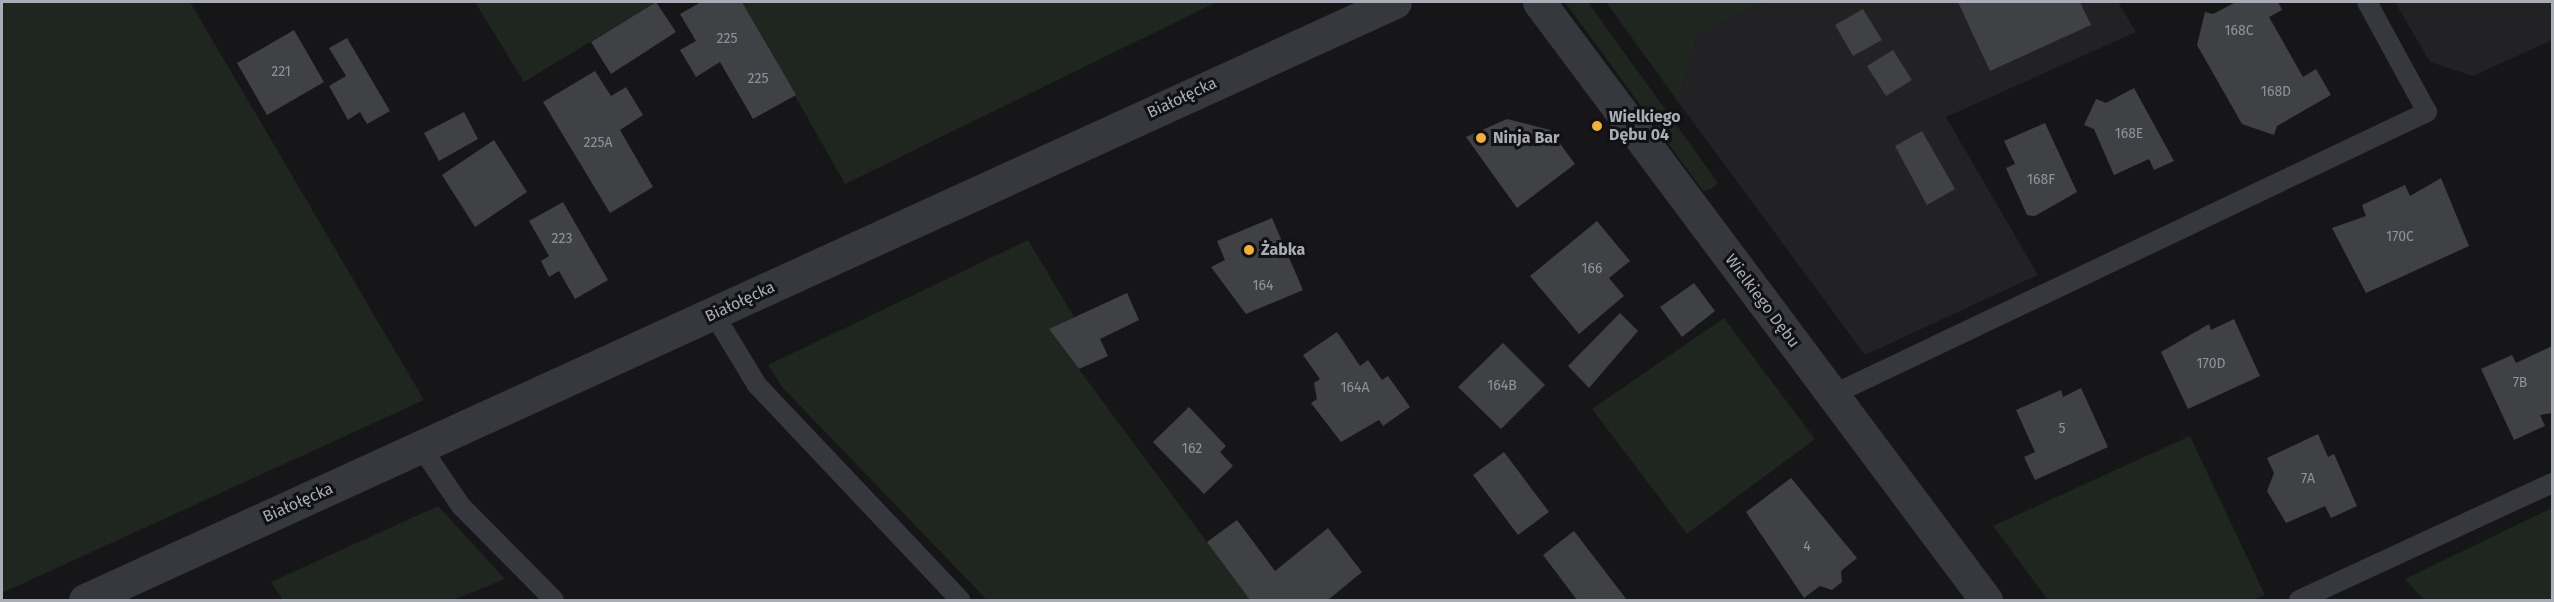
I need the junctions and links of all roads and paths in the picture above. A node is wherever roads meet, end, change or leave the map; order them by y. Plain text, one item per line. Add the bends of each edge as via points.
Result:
1 (1395, 2) edge
2 (1539, 2) edge
3 (2367, 2) edge
4 (714, 314) junction
5 (1832, 395) junction
6 (421, 447) junction
7 (2553, 483) edge
8 (85, 600) edge
9 (554, 600) edge
10 (960, 600) edge
11 (1986, 600) edge
12 (2299, 600) edge

1 - 4 street, Białołęcka
2 - 5 street, Wielkiego Dębu
3 - 5 lane via 2427,112
4 - 6 street, Białołęcka
4 - 10 lane via 757,385
5 - 11 street, Wielkiego Dębu
6 - 8 street, Białołęcka
6 - 9 lane via 461,506
7 - 12 lane

